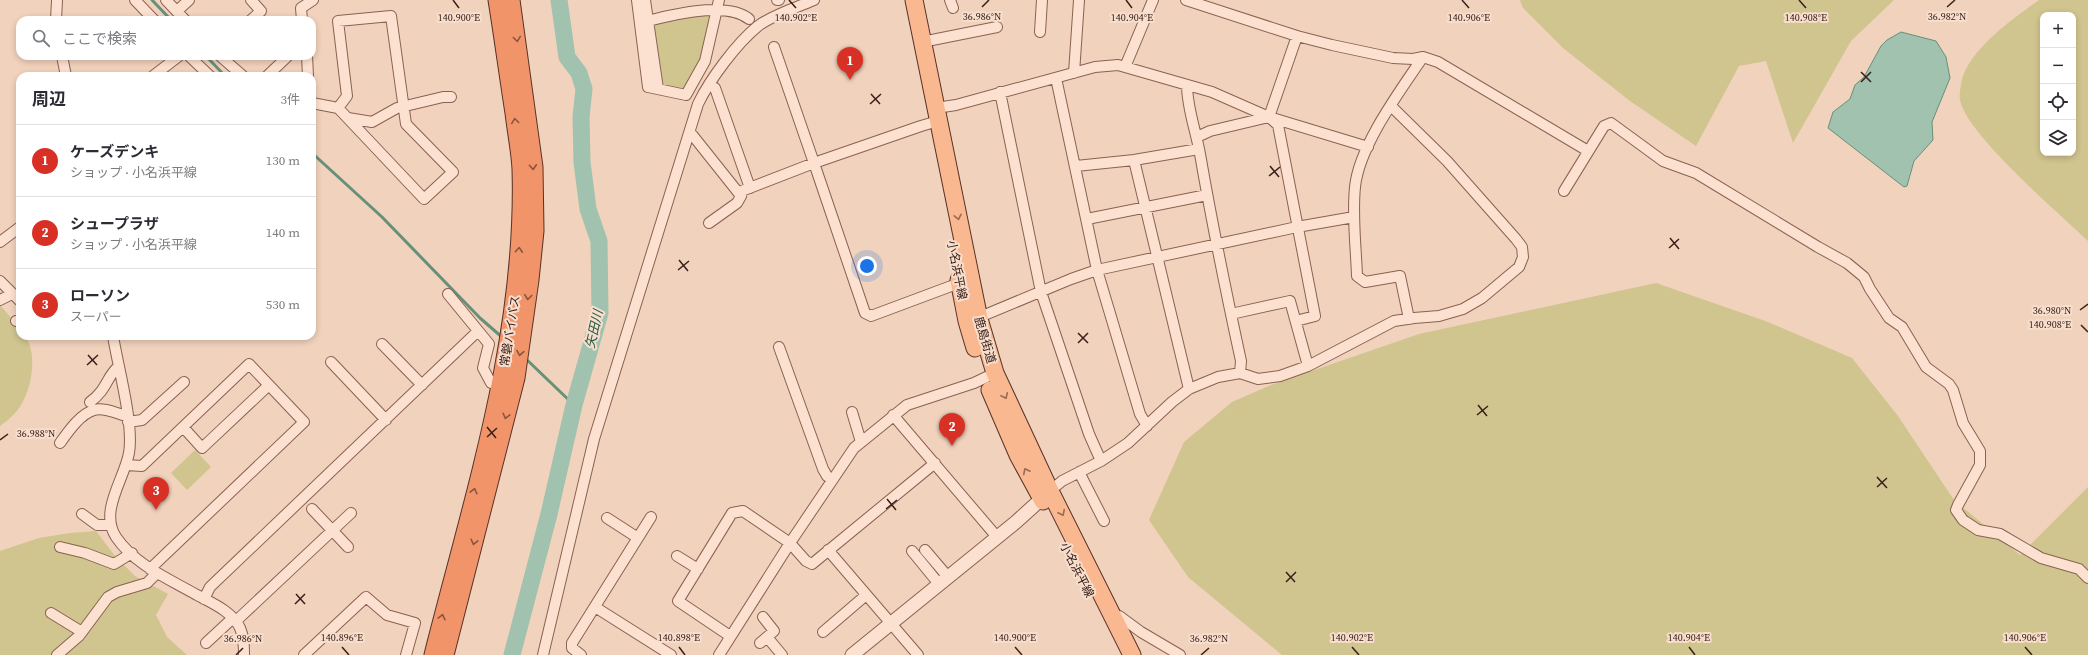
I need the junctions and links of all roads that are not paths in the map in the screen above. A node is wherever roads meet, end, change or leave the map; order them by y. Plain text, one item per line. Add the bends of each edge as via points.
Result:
1 (57, 0) edge
2 (135, 0) edge
3 (166, 0) edge
4 (189, 0) edge
5 (251, 0) edge
6 (314, 0) edge
7 (497, 0) edge
8 (511, 0) edge
9 (637, 0) edge
10 (645, 0) edge
11 (814, 0) edge
12 (902, 0) edge
13 (914, 0) edge
14 (1042, 0) edge
15 (1079, 0) edge
16 (1153, 0) edge
17 (1186, 0) edge
18 (718, 5) edge
19 (177, 11) junction
20 (56, 16) edge
21 (150, 16) edge
22 (181, 16) edge
23 (255, 16) edge
24 (302, 16) edge
25 (749, 19) dead end
26 (644, 22) junction
27 (997, 27) dead end
28 (1040, 32) dead end
29 (1297, 36) junction
30 (922, 42) junction
31 (774, 47) dead end
32 (1423, 57) junction
33 (63, 60) edge
34 (174, 60) edge
35 (193, 60) edge
36 (225, 60) edge
37 (284, 60) edge
38 (307, 60) edge
39 (1125, 67) junction
40 (65, 72) edge
41 (159, 72) edge
42 (206, 72) edge
43 (238, 72) edge
44 (271, 72) edge
45 (308, 72) edge
46 (1074, 73) junction
47 (1056, 78) junction
48 (1187, 85) junction
49 (715, 88) dead end
50 (1000, 92) junction
51 (451, 97) dead end
52 (316, 104) edge
53 (404, 106) junction
54 (1391, 106) junction
55 (338, 108) junction
56 (1269, 117) junction
57 (348, 118) junction
58 (934, 118) junction
59 (690, 132) junction
60 (1197, 137) junction
61 (1368, 147) junction
62 (1199, 149) junction
63 (1588, 151) junction
64 (1134, 160) junction
65 (814, 163) junction
66 (1076, 166) junction
67 (750, 188) junction
68 (1564, 191) dead end
69 (739, 192) junction
70 (1207, 196) junction
71 (1145, 207) junction
72 (1354, 217) junction
73 (1087, 219) junction
74 (709, 223) dead end
75 (1297, 227) junction
76 (16, 230) edge
77 (0, 242) edge
78 (1215, 244) junction
79 (1156, 258) junction
80 (1097, 270) junction
81 (0, 281) edge
82 (954, 285) dead end
83 (1041, 292) junction
84 (448, 294) dead end
85 (16, 298) edge
86 (0, 300) edge
87 (1231, 314) junction
88 (1409, 318) junction
89 (973, 320) junction
90 (1296, 320) junction
91 (519, 323) junction
92 (478, 331) junction
93 (114, 340) edge
94 (382, 344) dead end
95 (779, 347) dead end
96 (331, 362) dead end
97 (1308, 366) junction
98 (118, 367) junction
99 (1240, 373) junction
100 (507, 376) junction
101 (990, 376) junction
102 (184, 382) dead end
103 (269, 385) junction
104 (422, 385) junction
105 (1189, 389) junction
106 (90, 402) dead end
107 (852, 412) dead end
108 (893, 415) junction
109 (128, 420) junction
110 (386, 420) junction
111 (1147, 426) junction
112 (183, 427) junction
113 (861, 442) junction
114 (60, 443) dead end
115 (1101, 461) junction
116 (935, 464) junction
117 (126, 465) junction
118 (1079, 472) junction
119 (832, 479) junction
120 (1045, 495) junction
121 (312, 509) dead end
122 (351, 513) dead end
123 (82, 514) dead end
124 (651, 517) dead end
125 (608, 518) dead end
126 (1104, 521) dead end
127 (111, 525) junction
128 (332, 530) junction
129 (997, 537) junction
130 (638, 538) junction
131 (790, 543) junction
132 (60, 547) dead end
133 (348, 547) dead end
134 (828, 550) junction
135 (925, 550) dead end
136 (912, 551) dead end
137 (132, 553) junction
138 (676, 556) dead end
139 (698, 568) junction
140 (154, 571) junction
141 (2088, 578) edge
142 (943, 581) junction
143 (866, 596) junction
144 (204, 599) junction
145 (595, 607) junction
146 (51, 613) dead end
147 (763, 617) dead end
148 (1113, 618) junction
149 (234, 620) junction
150 (891, 623) junction
151 (82, 632) junction
152 (823, 632) dead end
153 (730, 636) junction
154 (206, 643) dead end
155 (57, 655) edge
156 (244, 655) edge
157 (304, 655) edge
158 (406, 655) edge
159 (432, 655) edge
160 (445, 655) edge
161 (542, 655) edge
162 (581, 655) edge
163 (671, 655) edge
164 (719, 655) edge
165 (782, 655) edge
166 (852, 655) edge
167 (918, 655) edge
168 (1120, 655) edge
169 (1132, 655) edge
170 (1180, 655) edge

1 - 20 street
2 - 21 street
3 - 19 street
4 - 19 street
5 - 23 street via 261,11
6 - 24 street via 301,8
91 -> 7 highway, 常磐バイパス via 521,168
8 -> 91 highway, 常磐バイパス via 534,168 535,231
9 - 26 street
10 - 26 street
11 - 59 street via 768,20 747,37 713,77 698,104
12 - 58 main road, 小名浜平線
13 - 30 main road
14 - 28 street
15 - 46 street
16 - 39 street
17 - 29 street
18 - 25 street via 723,10
18 - 26 street
18 - 26 street via 705,61 686,95 648,86
19 - 22 street
27 - 30 street
29 - 32 street via 1393,58
29 - 56 street
30 - 58 main road
31 - 65 street
32 - 54 street
32 - 63 street via 1438,62
33 - 40 street
34 - 41 street
35 - 42 street
36 - 43 street
37 - 44 street
38 - 45 street
39 - 46 street via 1095,67
39 - 48 street
46 - 47 street
47 - 50 street
47 - 66 street
48 - 56 street via 1212,92
48 - 60 street via 1187,97
49 - 67 street
50 - 58 street via 956,105
50 - 83 street
51 - 53 street
52 - 55 street
53 - 55 street via 391,16 338,21 347,96
53 - 57 street via 391,110 372,122
53 - 57 street via 406,124 453,172 424,199
54 - 61 street
54 - 88 street via 1448,161 1522,247 1523,257 1519,267 1482,298 1463,310 1439,316
55 - 57 street
56 - 60 street via 1210,131
56 - 61 street
56 - 75 street via 1278,125
58 - 65 street
58 - 89 main road, 小名浜平線
59 - 69 street
59 - 161 street via 594,439
60 - 62 street
61 - 72 street via 1355,186
62 - 64 street
62 - 70 street
63 - 68 street
63 - 141 street via 1604,126 1615,124 1663,161 1696,173 1855,269 1864,277 1889,318 1902,327 1926,367 1949,384 1963,423 1980,451 1980,465 1956,510 1959,515 1978,530 2000,534 2041,558 2079,569
64 - 66 street
64 - 71 street
65 - 67 street
65 - 82 street via 865,313 871,316
66 - 73 street
67 - 69 street
69 - 74 street via 741,199
70 - 71 street
70 - 78 street
71 - 73 street
71 - 79 street
72 - 75 street
72 - 88 street via 1357,276 1366,282 1400,276
73 - 80 street
75 - 78 street
75 - 90 street via 1316,316
76 - 77 street
78 - 79 street
78 - 87 street
79 - 80 street
79 - 105 street
80 - 83 street
80 - 111 street via 1140,414
81 - 85 street
83 - 89 street
83 - 115 street via 1089,434
84 - 92 street
85 - 86 street
87 - 90 street via 1290,301
87 - 99 street via 1241,361
88 - 97 street via 1394,322
89 - 101 main road, 小名浜平線
90 - 97 street
91 - 100 highway, 常磐バイパス
92 - 100 street via 489,344 483,368 491,383
92 - 104 street
93 - 98 street
94 - 104 street
95 - 119 street via 824,469 827,476
96 - 110 street
97 - 99 street via 1280,376 1258,379
98 - 106 street via 104,391
98 - 109 street
99 - 105 street via 1218,376
159 -> 100 highway, 常磐バイパス
100 -> 160 highway, 常磐バイパス
101 - 108 street via 907,405
101 - 120 main road, 小名浜平線 via 1018,455
102 - 109 street via 142,420
103 - 112 street via 248,364
103 - 112 street via 202,448
103 - 140 street via 304,422
104 - 110 street
105 - 111 street
107 - 113 street
108 - 113 street
108 - 116 street
109 - 114 street via 103,410 93,410 70,429
109 - 117 street via 129,452
110 - 144 street via 210,587
111 - 115 street via 1128,443
112 - 117 street via 142,466
113 - 119 street
115 - 118 street
116 - 129 street
116 - 134 street
117 - 127 street via 112,502
118 - 120 street via 1062,481
118 - 126 street
119 - 131 street
120 - 129 street
120 -> 148 main road
120 - 168 main road, 小名浜平線
121 - 128 street
122 - 128 street
123 - 127 street via 96,525
124 - 130 street
125 - 130 street
127 - 137 street via 118,540
128 - 133 street
128 - 149 street
129 - 142 street
130 - 145 street
131 - 134 street via 812,564
131 - 139 street via 743,511 732,513
131 - 153 street
132 - 137 street via 114,564
134 - 143 street
135 - 142 street
136 - 142 street
137 - 140 street
138 - 139 street
139 - 153 street via 678,601
140 - 144 street
140 - 151 street via 147,583 108,597
142 - 150 street
143 - 150 street
143 - 152 street
144 - 149 street via 220,607
145 - 162 street via 572,643 572,648
145 - 163 street
146 - 151 street
147 - 165 street via 774,631 764,640
148 - 169 main road
148 - 170 street via 1119,616
149 - 154 street
149 - 156 street via 244,640
150 - 166 street
150 - 167 street
151 - 155 street
153 - 164 street
157 - 158 street via 366,597 387,615 415,623

